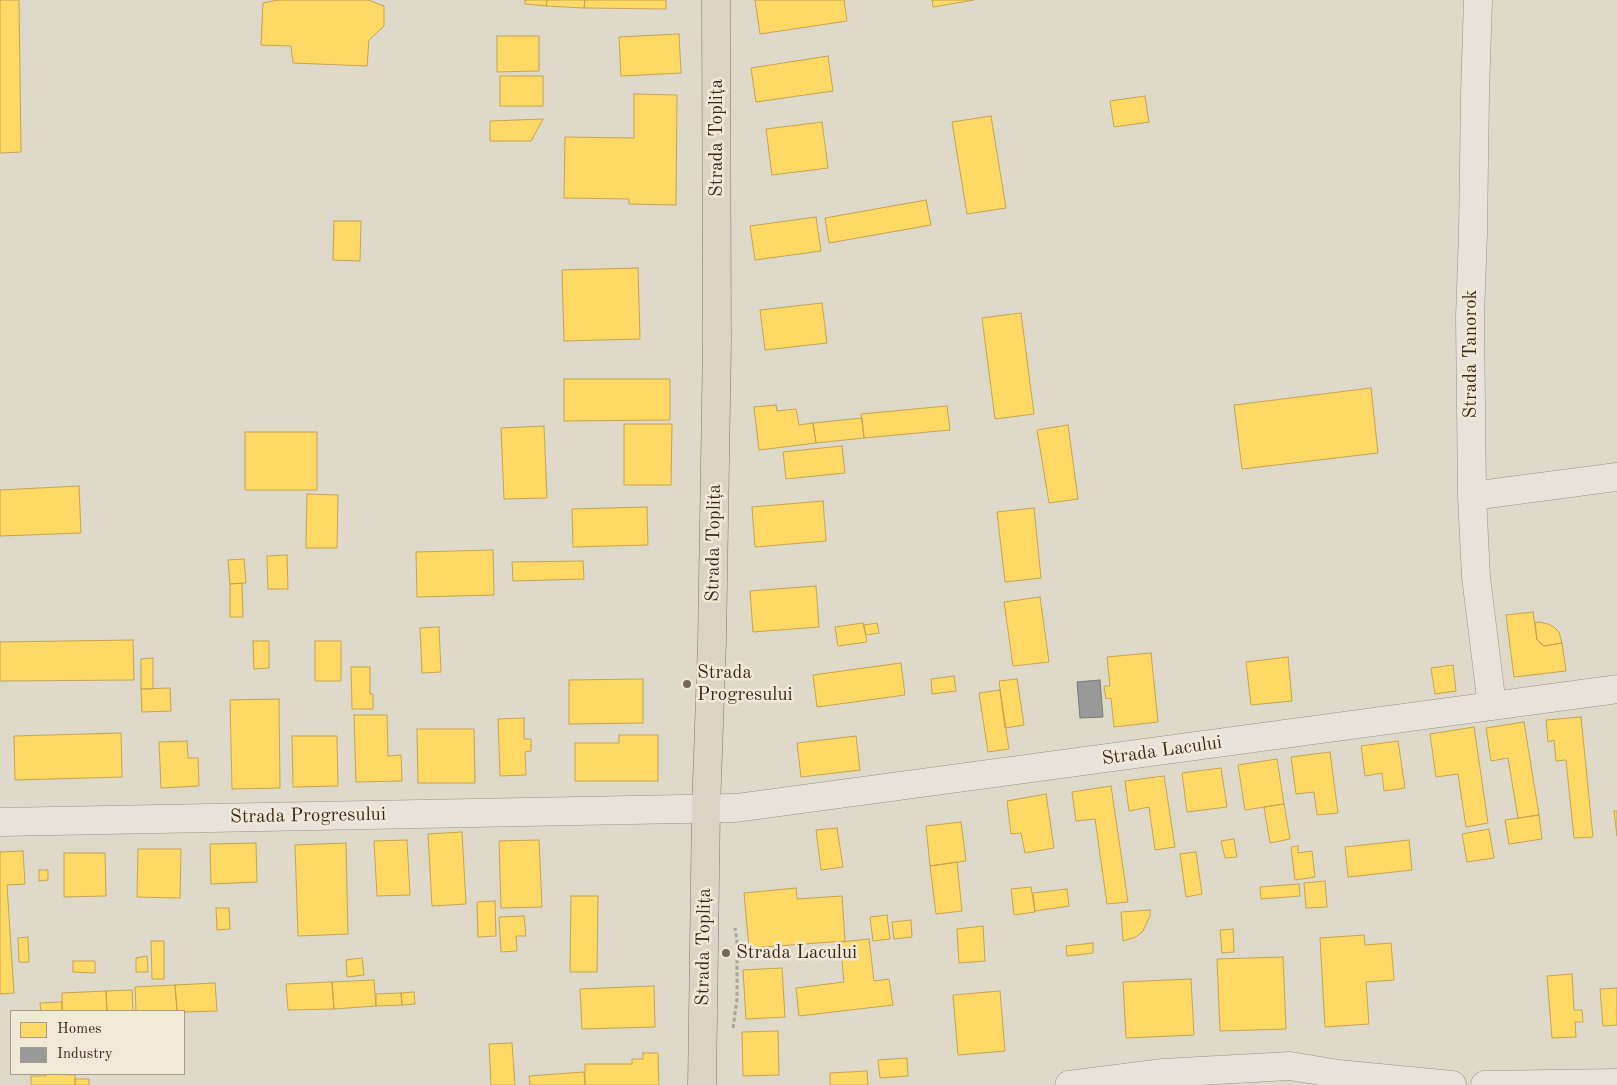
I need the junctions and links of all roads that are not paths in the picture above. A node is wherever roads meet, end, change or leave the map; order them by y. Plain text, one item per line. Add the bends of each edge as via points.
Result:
1 (716, 0) edge
2 (1478, 0) edge
3 (1617, 477) edge
4 (1472, 496) junction
5 (1617, 689) edge
6 (1492, 706) junction
7 (706, 809) junction
8 (0, 822) edge
9 (1617, 1083) edge
10 (702, 1085) edge
11 (1069, 1085) edge
12 (1452, 1085) edge
13 (1485, 1085) edge

1 - 7 main road, Strada Toplița via 717,343
2 - 4 street, Strada Tanorok via 1470,317
3 - 4 street
4 - 6 street, Strada Tanorok via 1476,577
5 - 6 street, Strada Lacului
6 - 7 street, Strada Lacului
7 - 8 street, Strada Progresului
7 - 10 main road, Strada Toplița
9 - 13 street
11 - 12 street via 1163,1073 1290,1066

